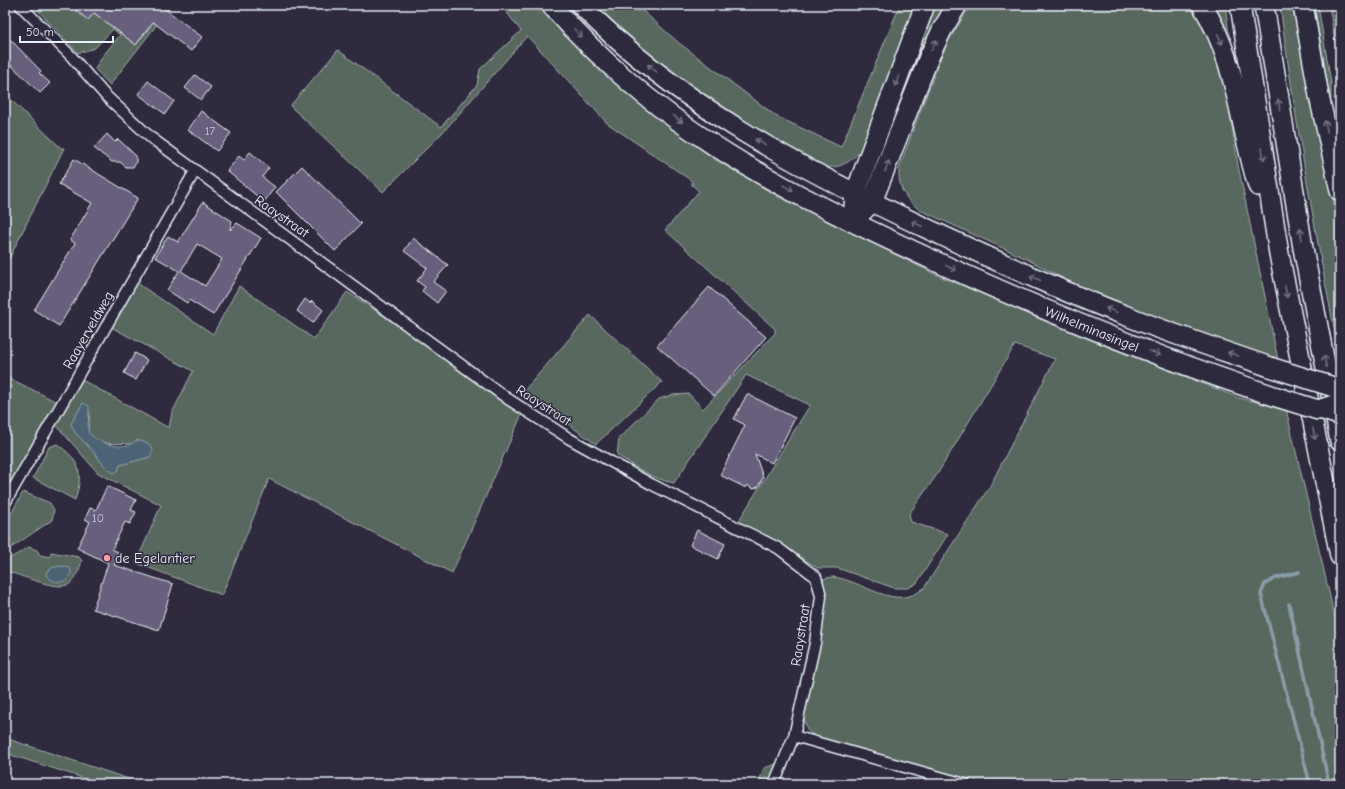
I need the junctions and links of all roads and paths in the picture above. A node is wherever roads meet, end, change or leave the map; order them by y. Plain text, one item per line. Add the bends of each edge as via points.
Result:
1 (20, 5) edge
2 (551, 5) edge
3 (581, 5) edge
4 (925, 5) edge
5 (957, 5) edge
6 (1202, 5) edge
7 (1240, 5) edge
8 (1264, 5) edge
9 (1303, 5) edge
10 (195, 171) junction
11 (1340, 191) edge
12 (864, 198) junction
13 (852, 222) junction
14 (1279, 254) junction
15 (1340, 389) edge
16 (1340, 403) edge
17 (1318, 410) junction
18 (1340, 417) edge
19 (1340, 441) edge
20 (5, 503) edge
21 (1340, 556) edge
22 (794, 736) junction
23 (774, 784) edge
24 (965, 784) edge

1 - 10 street, Raaystraat via 71,56 110,101 150,137
2 -> 13 highway, Wilhelminasingel via 629,83 687,126 756,170
12 -> 3 highway, Wilhelminasingel via 752,138 700,104 657,73
4 -> 12 highway
12 -> 5 highway via 942,30
6 -> 14 highway via 1218,34 1231,71 1251,162
7 -> 14 highway
19 -> 8 highway via 1303,248
11 -> 9 highway via 1319,96
10 - 20 street, Raayerveldweg
10 - 22 street, Raaystraat via 521,407 570,439 651,484 778,548 816,577 821,596 815,643
12 - 13 highway
15 -> 12 highway, Wilhelminasingel, bridge via 1176,334 1087,300 1001,263
13 -> 17 highway, Wilhelminasingel, bridge via 1027,303 1112,337
14 -> 21 highway
16 - 17 highway, bridge
17 - 18 main road, Wilhelminasingel, bridge
22 - 23 street, Raaystraat
22 - 24 street

